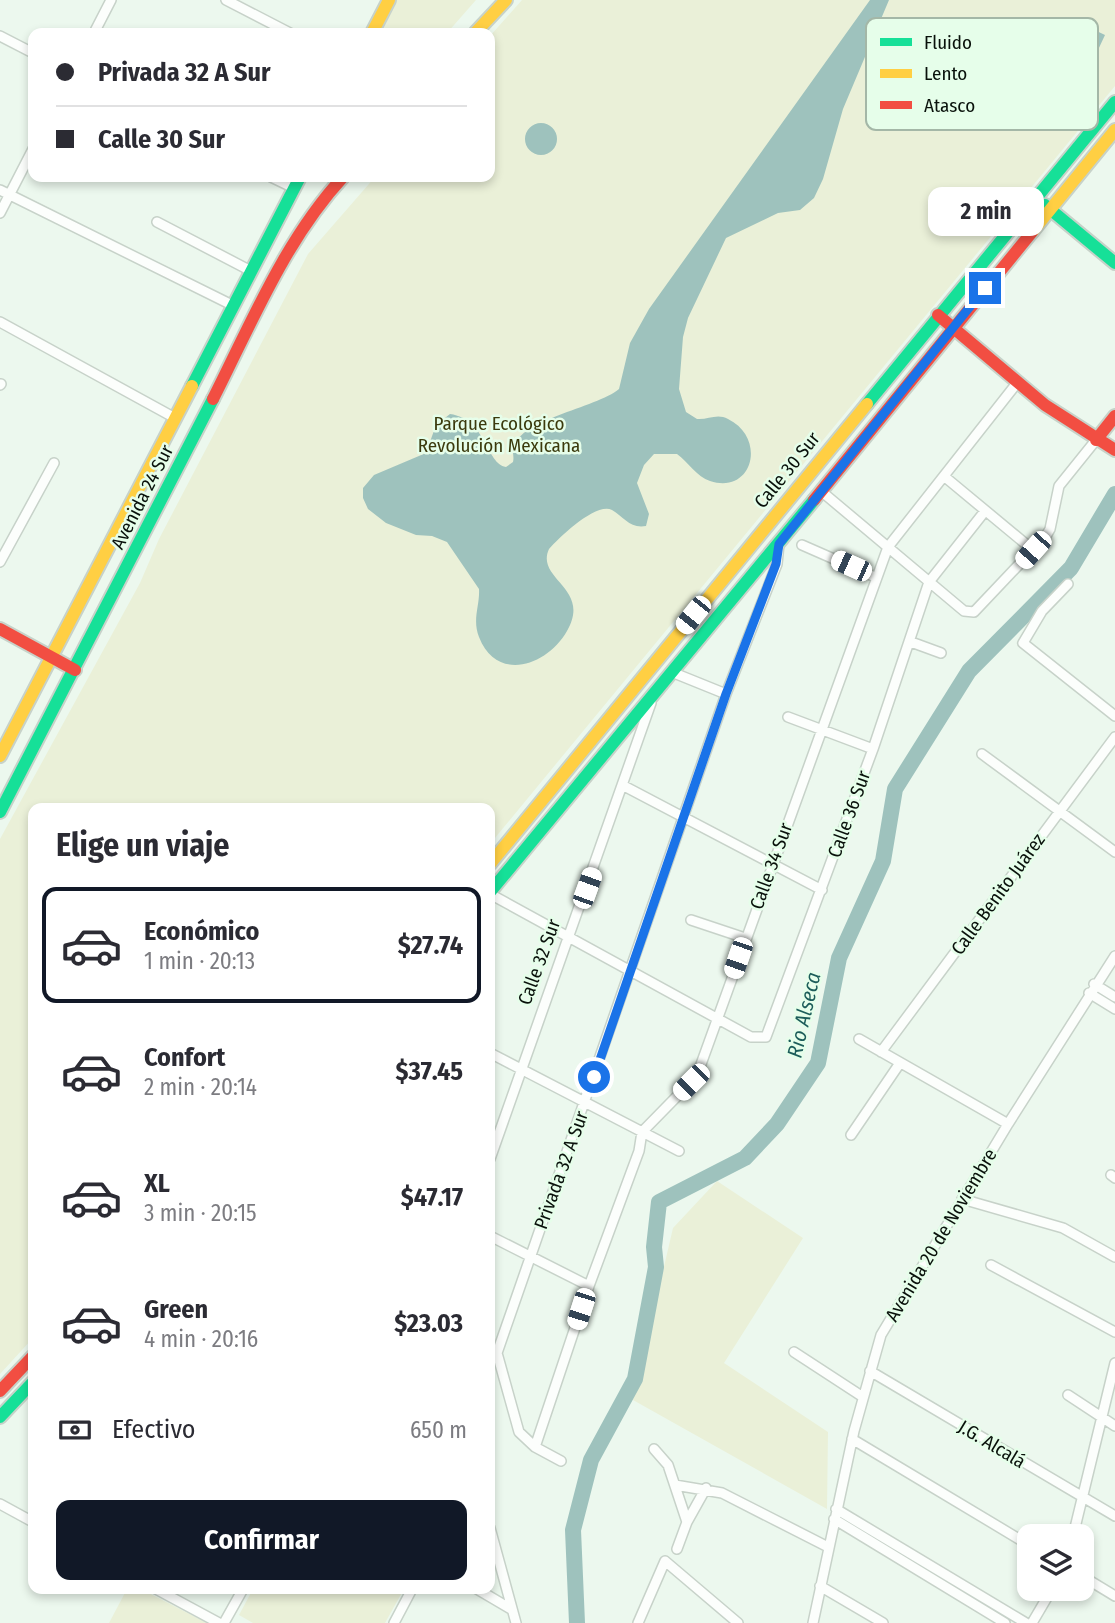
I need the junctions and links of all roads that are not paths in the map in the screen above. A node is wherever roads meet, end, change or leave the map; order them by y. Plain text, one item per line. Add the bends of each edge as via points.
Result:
1 (111, 0) edge
2 (226, 0) edge
3 (389, 0) edge
4 (506, 0) edge
5 (97, 28) edge
6 (280, 28) edge
7 (375, 28) edge
8 (480, 28) edge
9 (0, 36) edge
10 (28, 50) edge
11 (1115, 102) edge
12 (1098, 122) edge
13 (1092, 130) edge
14 (1115, 130) edge
15 (28, 157) edge
16 (338, 182) edge
17 (297, 183) edge
18 (5, 192) edge
19 (1035, 198) junction
20 (1050, 209) junction
21 (0, 213) edge
22 (157, 222) dead end
23 (1115, 263) edge
24 (251, 271) junction
25 (234, 306) junction
26 (938, 315) junction
27 (0, 322) edge
28 (952, 327) junction
29 (1017, 383) junction
30 (1115, 416) edge
31 (175, 418) junction
32 (1096, 440) junction
33 (1115, 450) edge
34 (54, 463) dead end
35 (945, 477) junction
36 (821, 491) junction
37 (985, 511) junction
38 (779, 544) junction
39 (802, 545) dead end
40 (888, 547) junction
41 (1033, 550) junction
42 (0, 562) edge
43 (875, 577) junction
44 (929, 582) junction
45 (1068, 584) dead end
46 (0, 629) edge
47 (911, 642) junction
48 (941, 653) dead end
49 (51, 657) junction
50 (75, 670) junction
51 (674, 673) junction
52 (726, 694) junction
53 (652, 698) junction
54 (1115, 716) edge
55 (788, 717) dead end
56 (820, 730) junction
57 (1115, 737) edge
58 (873, 750) junction
59 (982, 754) dead end
60 (0, 757) edge
61 (624, 786) junction
62 (1060, 810) junction
63 (0, 812) edge
64 (683, 817) junction
65 (1115, 852) edge
66 (495, 858) edge
67 (772, 864) junction
68 (495, 887) edge
69 (822, 890) junction
70 (495, 896) edge
71 (691, 920) dead end
72 (745, 938) junction
73 (568, 939) junction
74 (1115, 956) edge
75 (630, 973) junction
76 (1092, 989) junction
77 (1115, 997) edge
78 (1115, 1009) edge
79 (717, 1019) junction
80 (859, 1039) dead end
81 (881, 1052) junction
82 (495, 1057) edge
83 (900, 1063) junction
84 (521, 1070) junction
85 (585, 1103) junction
86 (1008, 1124) junction
87 (642, 1132) junction
88 (851, 1135) dead end
89 (495, 1145) edge
90 (678, 1151) dead end
91 (962, 1199) junction
92 (495, 1238) edge
93 (530, 1256) junction
94 (1115, 1257) edge
95 (991, 1265) dead end
96 (589, 1286) junction
97 (1115, 1332) edge
98 (495, 1348) edge
99 (794, 1352) dead end
100 (495, 1354) edge
101 (28, 1361) edge
102 (1115, 1363) edge
103 (870, 1371) junction
104 (28, 1387) edge
105 (0, 1391) edge
106 (1068, 1395) dead end
107 (863, 1397) junction
108 (0, 1417) edge
109 (1101, 1418) junction
110 (1115, 1426) edge
111 (852, 1439) junction
112 (535, 1447) junction
113 (654, 1449) dead end
114 (561, 1461) dead end
115 (676, 1485) junction
116 (706, 1488) junction
117 (1082, 1497) junction
118 (0, 1504) edge
119 (835, 1514) junction
120 (1115, 1516) edge
121 (28, 1519) edge
122 (687, 1522) junction
123 (1076, 1524) edge
124 (1017, 1538) edge
125 (495, 1546) edge
126 (828, 1546) junction
127 (677, 1549) dead end
128 (1094, 1583) edge
129 (820, 1586) junction
130 (166, 1594) edge
131 (240, 1594) edge
132 (409, 1594) edge
133 (486, 1594) edge
134 (1115, 1596) edge
135 (1045, 1601) edge
136 (512, 1609) junction
137 (733, 1621) edge
138 (221, 1623) edge
139 (394, 1623) edge
140 (516, 1623) edge
141 (638, 1623) edge
142 (813, 1623) edge
143 (883, 1623) edge
144 (1005, 1623) edge
145 (1027, 1623) edge
146 (1032, 1623) edge

1 - 5 street
2 - 6 street
3 - 7 main road
4 - 8 main road
9 - 10 street
11 - 12 main road, Calle 30 Sur
13 - 19 main road, Calle 30 Sur
14 - 20 main road, Calle 30 Sur
15 - 18 street
16 - 50 main road, Avenida 24 Sur via 321,201 281,266
17 - 24 main road, Avenida 24 Sur
18 - 21 street
18 - 25 street
19 - 20 main road
19 - 26 main road, Calle 30 Sur
20 - 23 main road
20 - 28 main road, Calle 30 Sur
22 - 24 street
24 - 25 main road, Avenida 24 Sur
25 - 31 main road, Avenida 24 Sur
26 - 28 main road
26 - 66 main road, Calle 30 Sur
27 - 31 street
28 - 29 main road
28 - 36 main road, Calle 30 Sur
29 - 32 main road
29 - 35 street, Calle 34 Sur
30 - 32 main road
31 - 49 main road, Avenida 24 Sur
32 - 33 main road
32 - 41 street via 1059,486 1050,529
34 - 42 street
35 - 37 street
35 - 40 street, Calle 34 Sur
36 - 38 main road, Calle 30 Sur
36 - 40 street
37 - 41 street
37 - 44 street
38 - 51 main road, Calle 30 Sur
38 - 52 street, Privada 32 A Sur via 776,564
39 - 43 street
40 - 43 street, Calle 34 Sur
40 - 44 street
41 - 44 street via 978,610 969,613
43 - 56 street, Calle 34 Sur
44 - 47 street, Calle 36 Sur
45 - 54 street via 1042,611 1023,643
46 - 49 main road
47 - 48 street
47 - 58 street, Calle 36 Sur
49 - 50 main road
49 - 60 main road, Avenida 24 Sur
50 - 63 main road, Avenida 24 Sur
51 - 52 street
51 - 53 main road, Calle 30 Sur
52 - 64 street, Privada 32 A Sur
53 - 61 street, Calle 32 Sur
53 - 68 main road, Calle 30 Sur
55 - 56 street
56 - 58 street
56 - 67 street, Calle 34 Sur
57 - 62 street, Calle Benito Juárez
58 - 69 street, Calle 36 Sur
59 - 62 street
61 - 64 street
61 - 73 street, Calle 32 Sur
62 - 65 street
62 - 81 street, Calle Benito Juárez
64 - 67 street
64 - 75 street, Privada 32 A Sur
67 - 69 street
67 - 72 street, Calle 34 Sur
69 - 79 street, Calle 36 Sur via 766,1037 758,1039
70 - 73 street
71 - 72 street
72 - 79 street, Calle 34 Sur
73 - 75 street
73 - 84 street, Calle 32 Sur
74 - 76 street, Avenida 20 de Noviembre
75 - 79 street
75 - 85 street, Privada 32 A Sur
76 - 77 street
76 - 78 street
76 - 86 street, Avenida 20 de Noviembre
79 - 87 street, Calle 34 Sur via 696,1075
80 - 81 street
81 - 83 street
82 - 84 street
83 - 86 street
83 - 88 street
84 - 85 street
84 - 89 street, Calle 32 Sur
85 - 87 street
85 - 93 street, Privada 32 A Sur
86 - 91 street, Avenida 20 de Noviembre
87 - 90 street
87 - 96 street, Calle 34 Sur
91 - 94 street via 1063,1228
91 - 103 street, Avenida 20 de Noviembre via 889,1318
92 - 93 street
93 - 96 street
93 - 98 street, Privada 32 A Sur
95 - 97 street
96 - 112 street, Calle 34 Sur
99 - 107 street
100 - 112 street, Privada 32 A Sur via 520,1432
101 - 105 main road
102 - 109 street
103 - 107 street, Avenida 20 de Noviembre
103 - 117 street, J.G. Alcalá
104 - 108 main road
106 - 109 street
107 - 111 street, Avenida 20 de Noviembre
109 - 110 street
109 - 117 street
111 - 119 street, Avenida 20 de Noviembre
111 - 124 street
112 - 114 street
113 - 115 street via 668,1465
115 - 116 street
115 - 122 street
116 - 122 street
116 - 126 street
117 - 120 street, J.G. Alcalá
117 - 123 street
118 - 121 street
119 - 126 street, Avenida 20 de Noviembre
119 - 144 street
119 - 145 street
122 - 127 street
125 - 136 street
126 - 129 street, Avenida 20 de Noviembre
128 - 134 street
129 - 142 street, Avenida 20 de Noviembre
129 - 143 street
130 - 138 street
131 - 138 street
132 - 139 street
133 - 136 street
135 - 146 street
136 - 140 street
137 - 141 street via 665,1561

